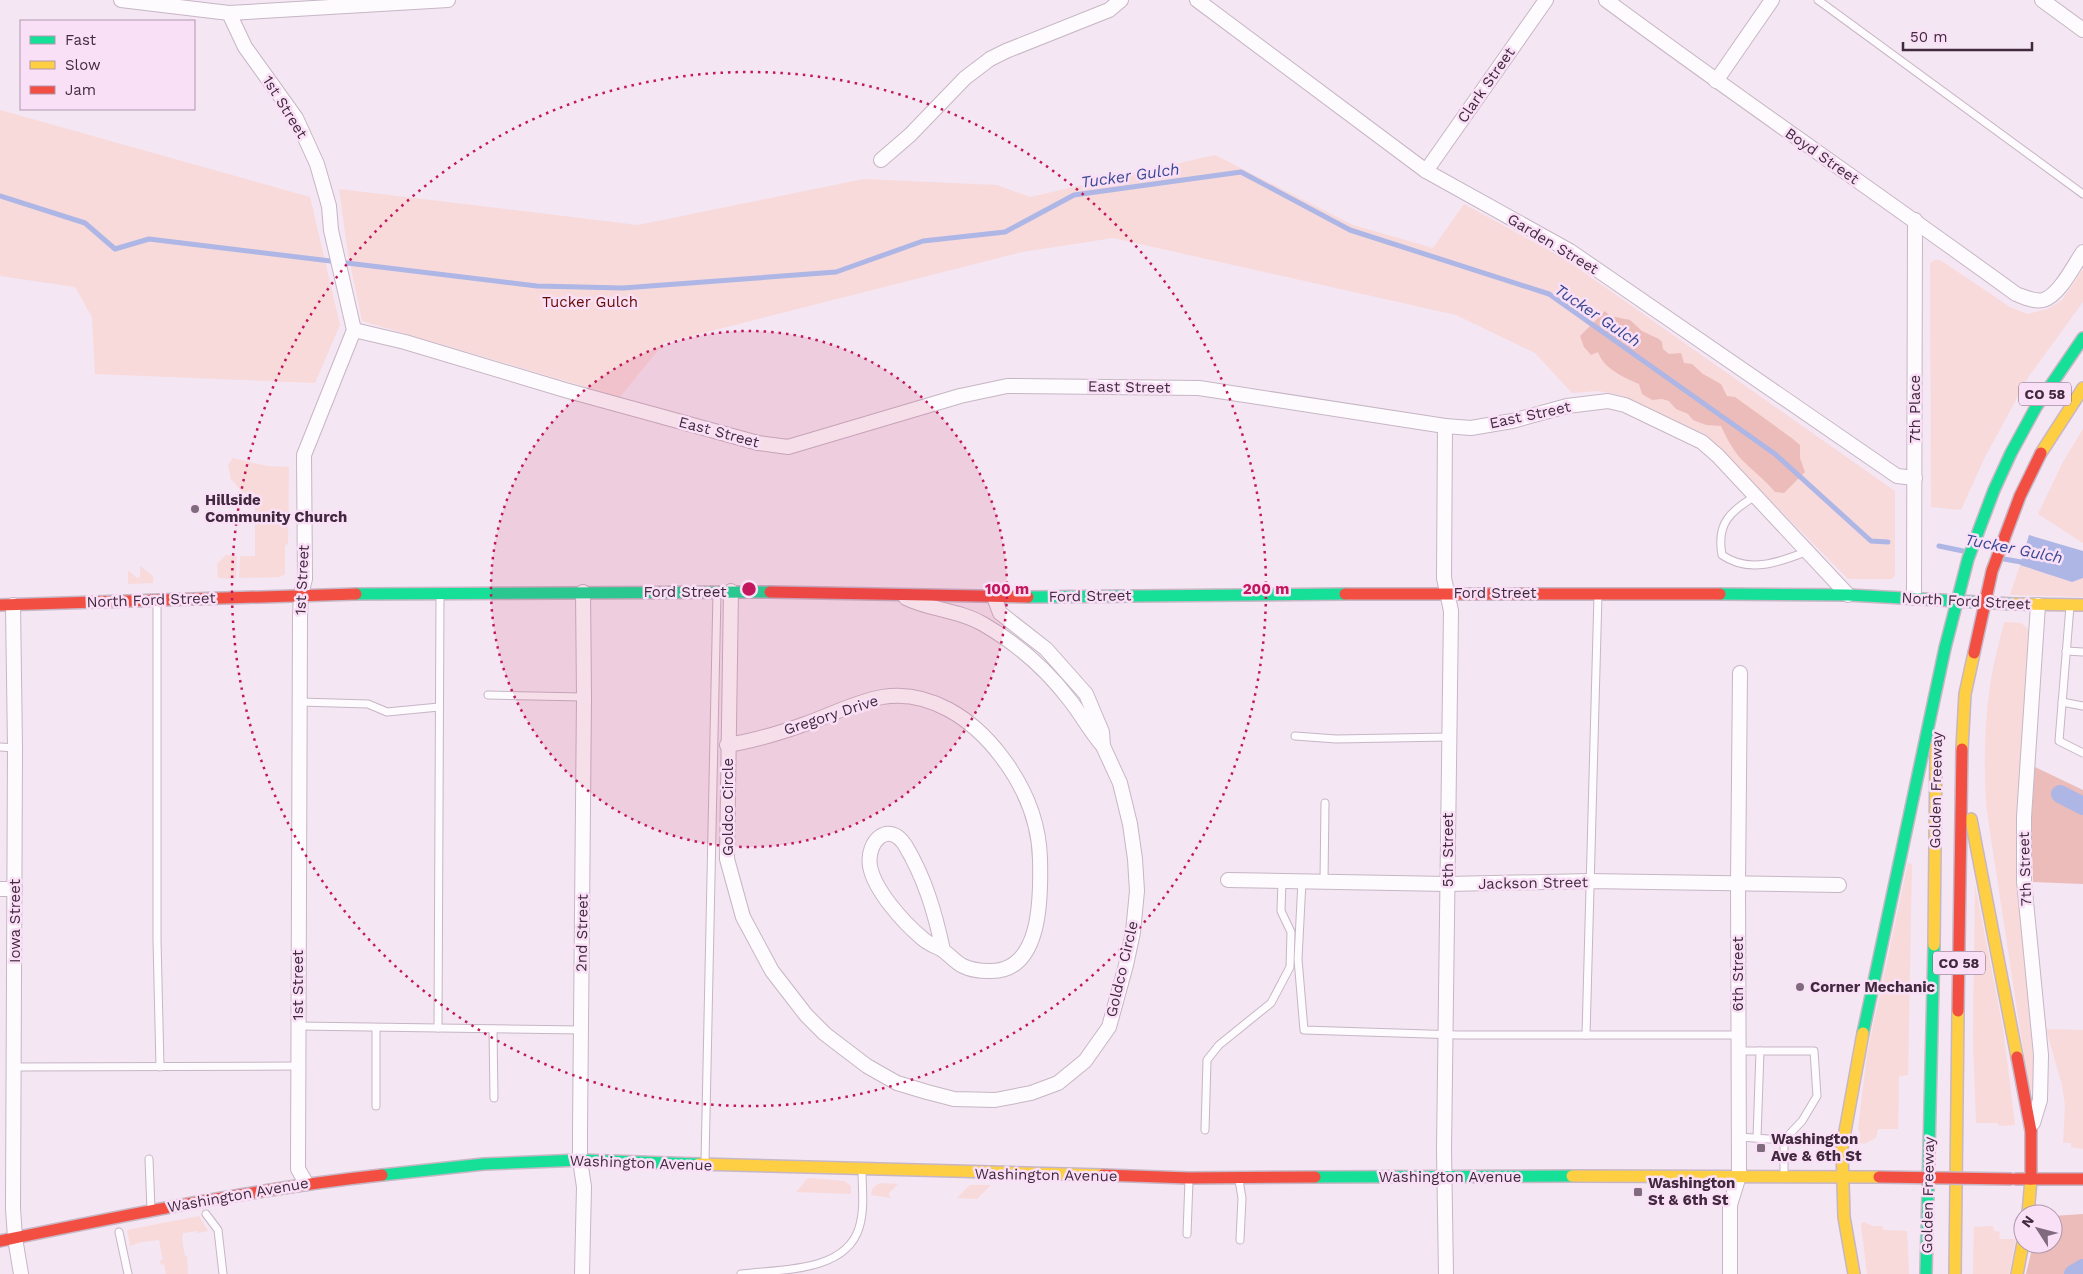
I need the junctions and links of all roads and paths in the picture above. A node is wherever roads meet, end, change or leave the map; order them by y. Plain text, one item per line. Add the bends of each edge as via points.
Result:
1 (121, 0) edge
2 (448, 0) edge
3 (1121, 0) edge
4 (1197, 0) edge
5 (1546, 0) edge
6 (1606, 0) edge
7 (1772, 0) edge
8 (1818, 0) edge
9 (2042, 0) edge
10 (229, 13) junction
11 (2083, 30) edge
12 (1716, 82) junction
13 (881, 160) dead end
14 (1426, 171) junction
15 (2083, 194) edge
16 (1915, 220) junction
17 (2083, 252) edge
18 (354, 330) junction
19 (2083, 338) edge
20 (2083, 388) edge
21 (1445, 426) junction
22 (1915, 478) junction
23 (1755, 496) junction
24 (1808, 551) junction
25 (716, 591) junction
26 (731, 591) junction
27 (583, 592) junction
28 (440, 593) junction
29 (1448, 593) junction
30 (1598, 593) junction
31 (301, 594) junction
32 (897, 594) junction
33 (1848, 595) junction
34 (994, 597) junction
35 (1914, 598) junction
36 (157, 600) junction
37 (7, 605) edge
38 (2038, 605) junction
39 (2083, 605) edge
40 (2070, 606) junction
41 (1945, 648) junction
42 (2066, 651) junction
43 (2083, 652) edge
44 (1740, 673) dead end
45 (488, 695) dead end
46 (584, 697) junction
47 (300, 702) junction
48 (2062, 702) junction
49 (2083, 706) edge
50 (439, 707) junction
51 (1295, 736) dead end
52 (1449, 737) junction
53 (727, 745) junction
54 (1103, 746) junction
55 (0, 747) edge
56 (15, 748) junction
57 (2083, 753) edge
58 (1960, 766) junction
59 (1324, 803) dead end
60 (1228, 880) dead end
61 (1282, 880) junction
62 (1302, 880) junction
63 (1324, 881) junction
64 (1590, 881) junction
65 (1738, 883) junction
66 (1448, 884) junction
67 (1839, 885) dead end
68 (0, 888) edge
69 (15, 889) junction
70 (943, 950) junction
71 (298, 1026) junction
72 (376, 1028) junction
73 (438, 1028) junction
74 (493, 1029) junction
75 (581, 1030) junction
76 (1446, 1035) junction
77 (1586, 1035) junction
78 (1739, 1035) junction
79 (1739, 1051) junction
80 (1760, 1051) junction
81 (297, 1066) junction
82 (160, 1067) junction
83 (15, 1068) junction
84 (494, 1098) dead end
85 (376, 1106) dead end
86 (1205, 1130) dead end
87 (2031, 1131) junction
88 (1739, 1137) junction
89 (1757, 1138) junction
90 (1784, 1140) junction
91 (149, 1160) dead end
92 (580, 1160) junction
93 (704, 1165) junction
94 (862, 1170) junction
95 (1444, 1176) junction
96 (1739, 1176) junction
97 (1784, 1176) junction
98 (1841, 1176) junction
99 (1239, 1177) junction
100 (1189, 1178) junction
101 (2031, 1179) junction
102 (2083, 1179) edge
103 (306, 1183) junction
104 (2029, 1204) edge
105 (151, 1210) junction
106 (206, 1214) dead end
107 (119, 1232) dead end
108 (1187, 1234) dead end
109 (14, 1238) junction
110 (1240, 1240) dead end
111 (0, 1241) edge
112 (2021, 1254) edge
113 (21, 1274) edge
114 (128, 1274) edge
115 (223, 1274) edge
116 (582, 1274) edge
117 (741, 1274) edge
118 (1446, 1274) edge
119 (1730, 1274) edge
120 (1854, 1274) edge
121 (1926, 1274) edge
122 (1955, 1274) edge
123 (2018, 1274) edge

1 - 10 street
2 - 10 street
3 - 13 street via 1109,10 990,59 964,78 910,135
4 - 14 street, Garden Street
5 - 14 street, Clark Street
6 - 12 street, Boyd Street
7 - 12 street
8 - 15 lane
9 - 11 street
10 - 18 street, 1st Street via 245,47 296,118 318,164
12 - 16 street, Boyd Street
14 - 22 street, Garden Street via 1570,251 1897,476
16 - 17 street, Boyd Street via 2016,294 2029,299 2043,300 2055,293
16 - 22 street, 7th Place
18 - 21 street, East Street via 758,443 788,447 960,396 1007,386 1199,388
18 - 31 street, 1st Street via 304,455 304,579
19 - 41 main road, Golden Freeway / CO 58, bridge via 2036,407 1994,490 1968,559
20 - 58 main road, Golden Freeway / CO 58, bridge via 2041,453 2005,533 1992,571 1974,653 1962,727
21 - 23 street, East Street via 1472,428 1567,406 1608,401 1625,405 1702,442
21 - 29 street, 5th Street via 1444,578
22 - 35 street, 7th Place
23 - 24 street, East Street
23 - 24 lane via 1731,513 1723,527 1722,555 1732,562 1766,566
24 - 33 street, East Street
25 - 26 main road, Ford Street
25 - 27 main road, Ford Street
25 - 93 lane
26 - 32 main road, Ford Street
26 - 53 street, Goldco Circle
27 - 28 main road, Ford Street
27 - 46 street, 2nd Street
28 - 31 main road, Ford Street
28 - 50 lane
29 - 30 main road, Ford Street
29 - 34 main road, Ford Street
29 - 52 street, 5th Street via 1451,611
30 - 33 main road, Ford Street
30 - 64 lane
31 - 36 main road, North Ford Street
31 - 47 street, 1st Street
32 - 34 main road, Ford Street
32 - 54 street, Goldco Circle via 918,604 981,623 1028,655 1053,679
33 - 35 main road, North Ford Street
34 - 54 street, Goldco Circle via 1000,613 1046,649 1086,694 1102,732
35 - 38 main road, North Ford Street
36 - 37 main road, North Ford Street
36 - 82 lane
37 - 56 street, Iowa Street
38 - 40 main road, North Ford Street
38 - 87 street, 7th Street via 2024,816 2024,881 2041,1055 2040,1100
39 - 40 main road, North Ford Street
40 - 42 lane
41 - 98 main road via 1857,1062 1842,1148
41 - 121 main road, Golden Freeway / CO 58 via 1935,757 1934,969
42 - 43 lane
42 - 48 lane
44 - 65 street, 6th Street
45 - 46 lane
46 - 75 street, 2nd Street
47 - 50 lane via 368,704 388,712
47 - 71 street, 1st Street
48 - 49 lane
48 - 57 lane via 2059,741
50 - 73 lane
51 - 52 lane via 1336,739
52 - 66 street, 5th Street
53 - 54 street, Goldco Circle via 727,859 743,917 772,971 806,1015 867,1066 897,1083 954,1099 995,1100 1031,1093 1058,1083 1085,1061 1108,1027 1128,957 1137,891 1130,824 1120,784
53 - 70 street, Gregory Drive via 748,742 860,702 884,697 906,696 938,702 973,726 1014,774 1038,829 1040,890 1036,931 1027,951 1012,967 998,971 980,971 963,966
55 - 56 lane
56 - 69 street, Iowa Street
58 - 87 main road
58 - 122 main road, Golden Freeway / CO 58
59 - 63 lane
60 - 61 street, Jackson Street
61 - 62 street, Jackson Street
61 - 86 lane via 1282,911 1291,932 1290,967 1271,1003 1218,1045 1207,1060
62 - 63 street, Jackson Street
62 - 76 lane via 1298,959 1304,1030
63 - 66 street, Jackson Street
64 - 65 street, Jackson Street
64 - 66 street, Jackson Street
64 - 77 lane
65 - 67 street, Jackson Street
65 - 78 street, 6th Street
66 - 76 street, 5th Street
68 - 69 street
69 - 83 street, Iowa Street
70 - 70 street, Gregory Drive via 924,882 906,847 900,838 890,834 881,836 873,842 869,855 876,883 912,928 924,940
71 - 72 lane
71 - 81 street, 1st Street
72 - 73 lane
72 - 85 lane
73 - 74 lane
74 - 75 lane
74 - 84 lane
75 - 92 street, 2nd Street
76 - 77 lane
76 - 95 street, 5th Street
77 - 78 lane
78 - 79 street, 6th Street
79 - 80 lane
79 - 88 street, 6th Street
80 - 89 lane
80 - 90 lane via 1814,1051 1817,1096 1802,1121
81 - 82 lane
81 - 103 street, 1st Street via 298,1169
82 - 83 lane
83 - 109 street, Iowa Street
87 - 101 main road
88 - 89 lane
88 - 96 street, 6th Street
89 - 90 lane
90 - 97 lane
91 - 105 lane
92 - 93 main road, Washington Avenue
92 - 103 main road, Washington Avenue via 484,1164
92 - 116 street, 2nd Street via 584,1187
93 - 94 main road, Washington Avenue
94 - 100 main road, Washington Avenue
94 - 117 lane via 859,1229 845,1251 819,1265
95 - 96 main road, Washington Avenue
95 - 99 main road, Washington Avenue
95 - 118 street, 5th Street
96 - 97 main road, Washington Avenue
96 - 119 street, 6th Street via 1730,1205
97 - 98 main road, Washington Avenue
98 - 101 main road, Washington Avenue, bridge
98 - 120 main road
99 - 100 main road, Washington Avenue
99 - 110 lane via 1242,1198
100 - 108 lane
101 - 102 main road, Washington Avenue
101 - 104 main road
103 - 105 main road, Washington Avenue
105 - 109 main road, Washington Avenue
106 - 115 lane via 218,1230
107 - 114 lane
109 - 111 main road, Washington Avenue
109 - 113 street, Iowa Street
112 - 123 main road

